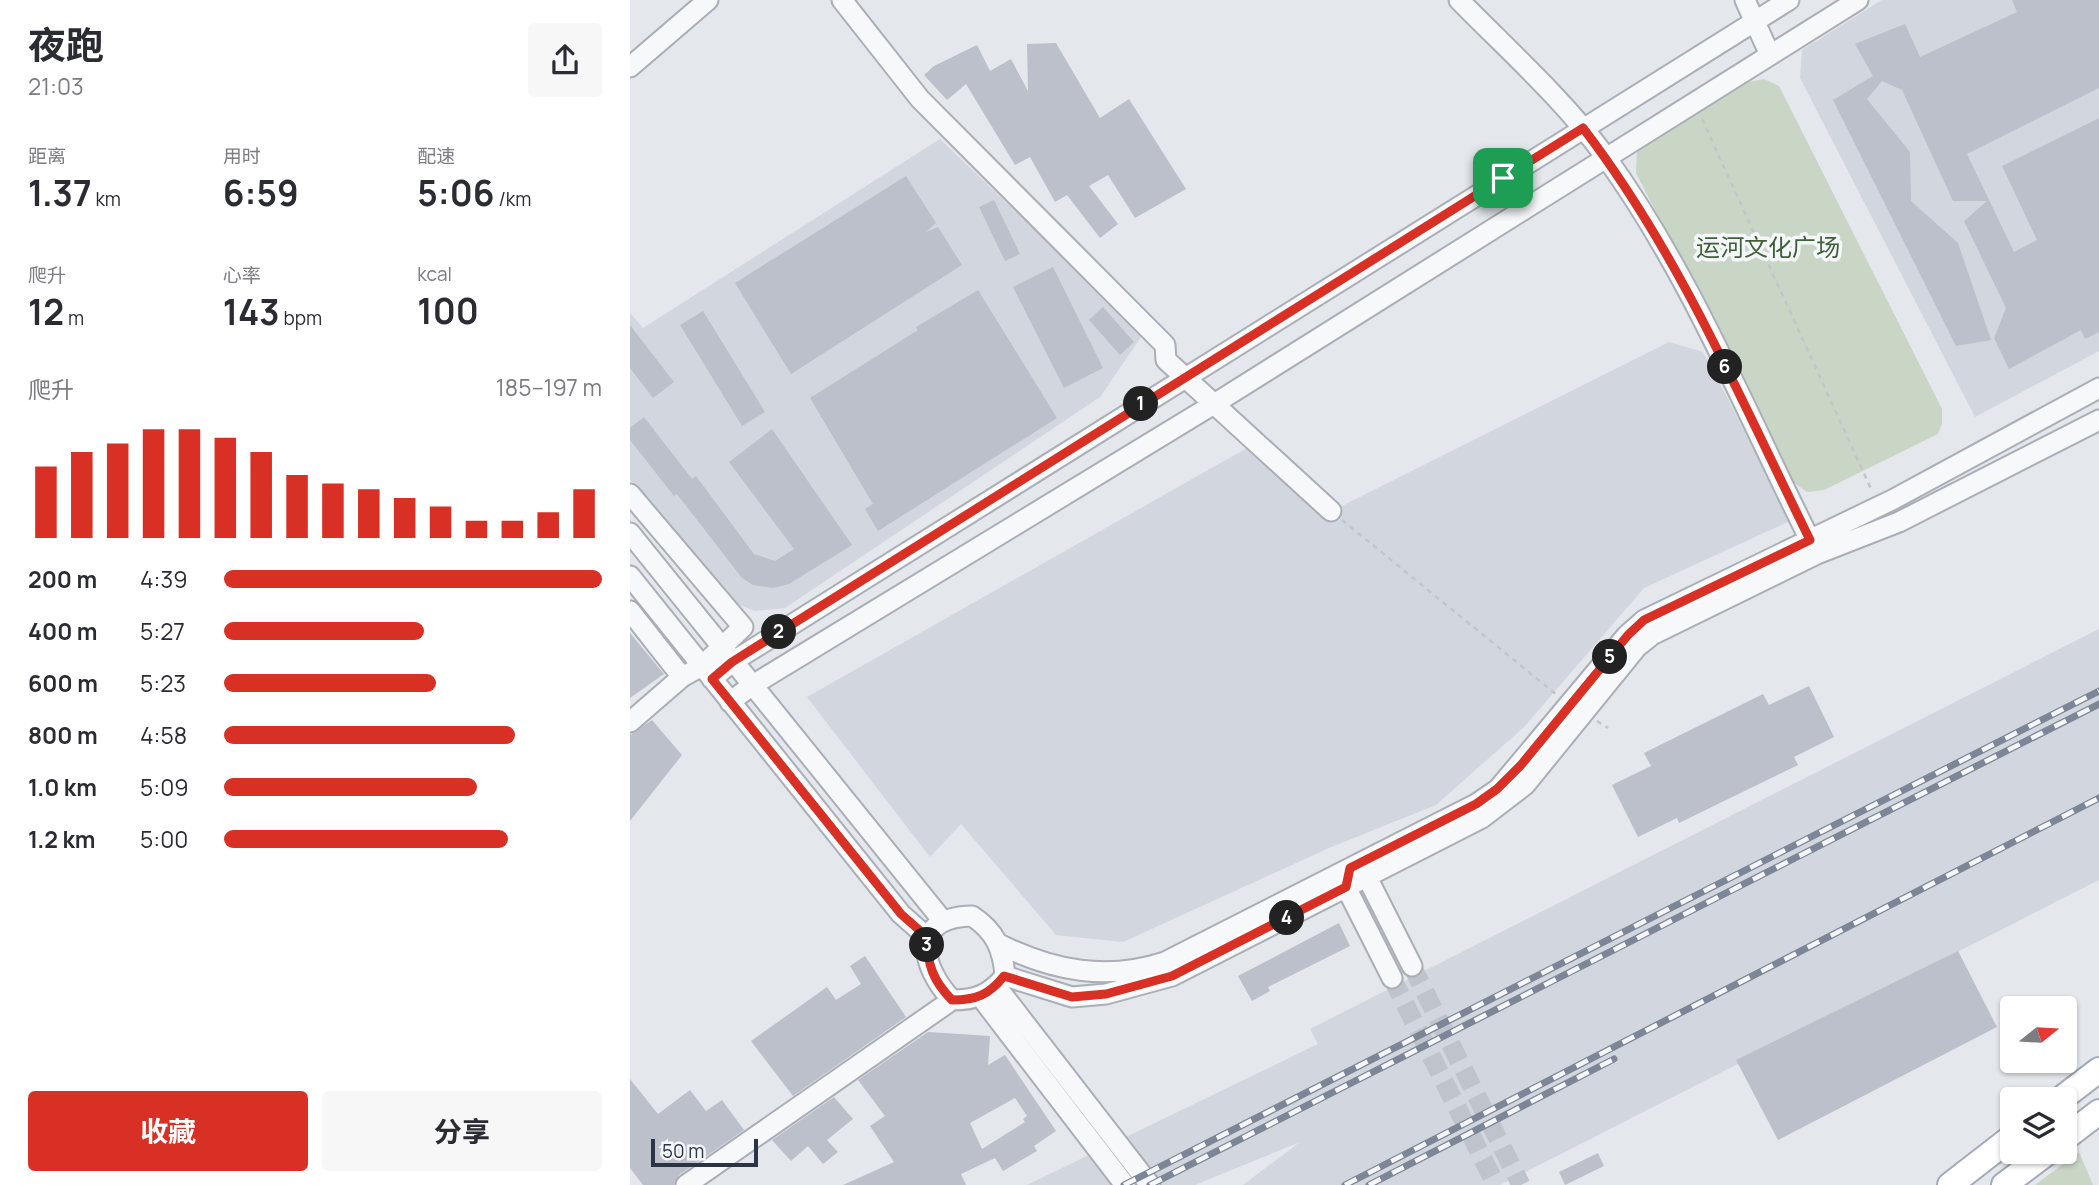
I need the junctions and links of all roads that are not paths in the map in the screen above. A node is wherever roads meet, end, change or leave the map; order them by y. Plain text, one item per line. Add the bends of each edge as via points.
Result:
1 (708, 0) edge
2 (842, 0) edge
3 (1460, 0) edge
4 (1745, 0) edge
5 (1789, 0) edge
6 (1858, 0) edge
7 (1754, 22) junction
8 (1770, 55) junction
9 (630, 67) edge
10 (1583, 128) junction
11 (1606, 158) junction
12 (1184, 377) junction
13 (2099, 388) edge
14 (1214, 404) junction
15 (2099, 420) edge
16 (630, 494) edge
17 (1331, 511) road end
18 (630, 534) edge
19 (1813, 547) junction
20 (630, 576) edge
21 (630, 611) edge
22 (727, 655) junction
23 (707, 673) junction
24 (682, 677) junction
25 (751, 686) junction
26 (730, 702) junction
27 (630, 722) edge
28 (1359, 872) junction
29 (1346, 887) junction
30 (943, 921) junction
31 (927, 937) junction
32 (999, 944) junction
33 (1412, 966) tunnel mouth
34 (1392, 978) tunnel mouth
35 (994, 986) junction
36 (952, 1000) junction
37 (2099, 1070) edge
38 (2077, 1087) edge
39 (2099, 1112) edge
40 (2077, 1129) edge
41 (2000, 1146) edge
42 (2032, 1164) edge
43 (686, 1185) edge
44 (1125, 1185) edge
45 (1150, 1185) edge
46 (1950, 1185) edge
47 (2004, 1185) edge

1 - 9 street
2 - 12 street via 920,99 1165,345 1167,360
3 - 10 street
4 - 7 street
5 - 7 street
6 - 8 street
7 - 8 street
7 - 10 street
8 - 11 street
10 - 11 street
10 - 12 street
11 - 14 street
11 - 19 street via 1680,277
12 - 14 street
12 - 22 street
13 - 19 street
14 - 17 street
14 - 25 street
15 - 19 street via 1899,522
16 - 22 street via 743,627
18 - 22 street
19 - 28 street via 1644,620 1628,635 1577,708 1497,789
20 - 23 street
21 - 24 street
22 - 23 street
22 - 25 street
23 - 24 street
23 - 26 street
24 - 27 street
25 - 26 street
25 - 30 street
26 - 31 street via 901,914
28 - 29 street
28 - 32 street via 1138,971 1074,970 1032,961
28 - 33 street
29 - 34 street
29 - 35 street via 1172,976 1142,986 1072,997
30 - 31 street
30 - 32 street via 972,916 986,925
31 - 36 street via 927,957 936,984
32 - 35 street
35 - 36 street via 973,1000
35 - 44 street
35 - 45 street
36 - 43 street
37 - 38 main road
39 - 40 main road
41 - 46 main road
42 - 47 main road

